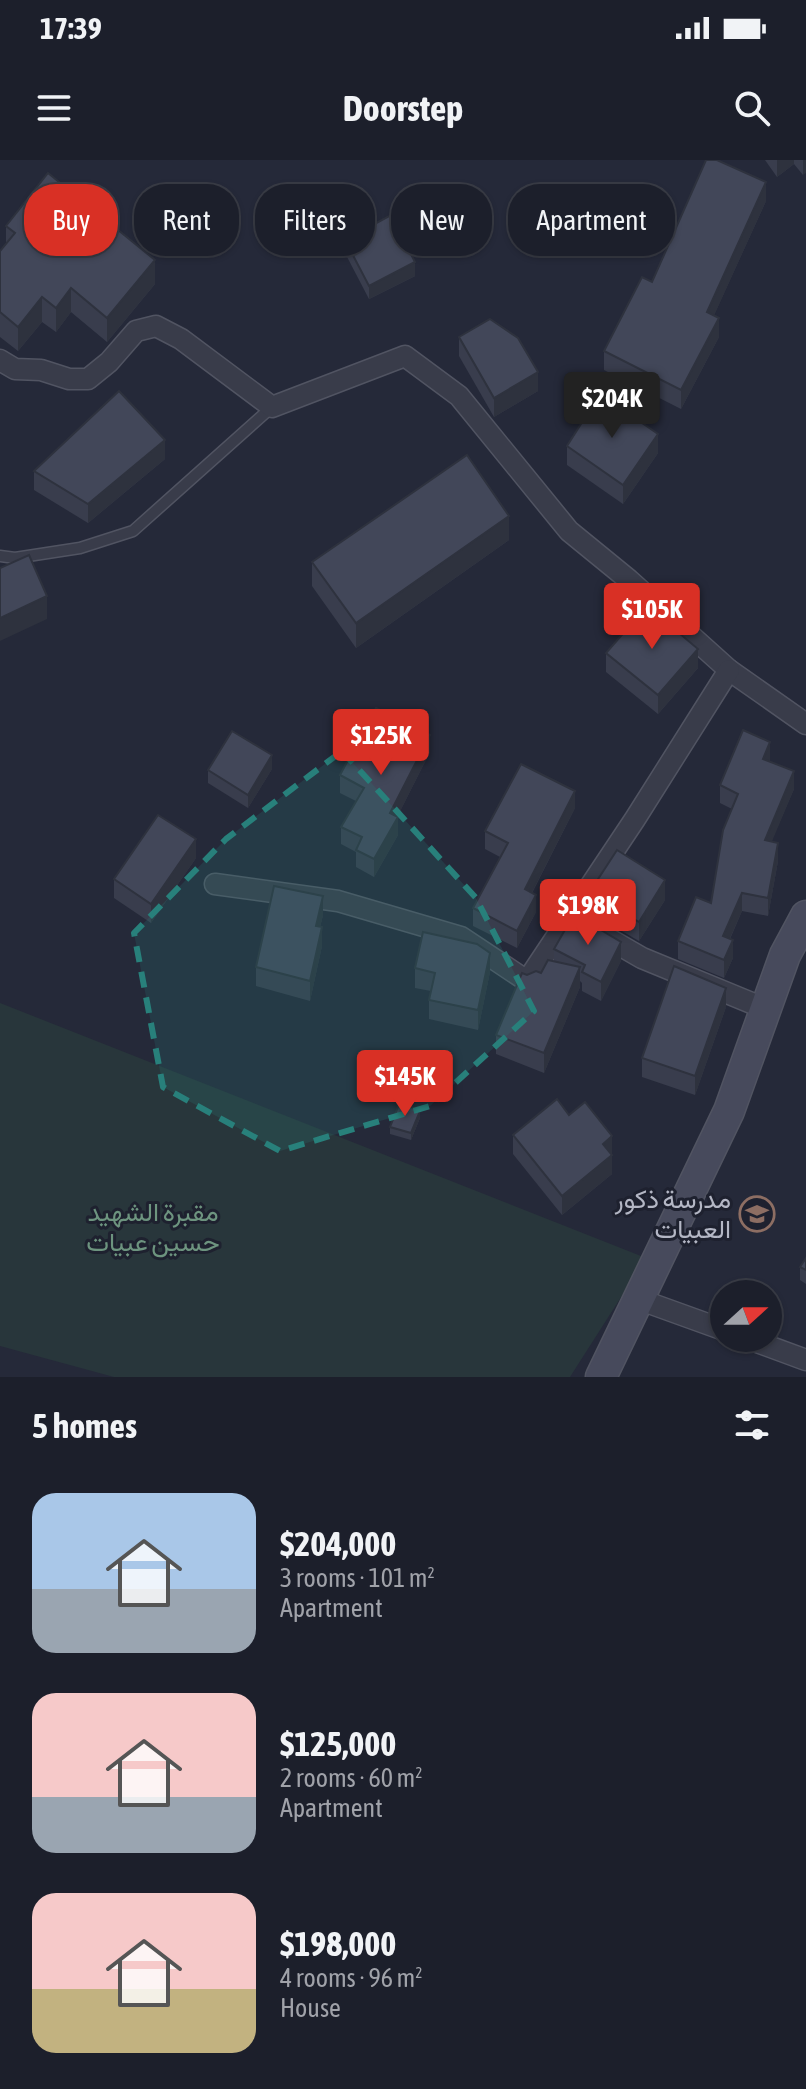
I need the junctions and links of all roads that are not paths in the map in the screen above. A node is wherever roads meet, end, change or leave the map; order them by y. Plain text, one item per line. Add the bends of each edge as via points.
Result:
1 (0, 360) edge
2 (272, 407) junction
3 (0, 556) edge
4 (729, 670) junction
5 (806, 724) edge
6 (215, 884) dead end
7 (570, 916) junction
8 (806, 916) edge
9 (766, 1009) junction
10 (638, 1299) junction
11 (710, 1325) edge
12 (782, 1351) edge
13 (806, 1360) edge
14 (601, 1377) edge

1 - 2 street via 15,369 88,379 136,331 156,326
2 - 3 lane via 133,531 80,548
2 - 4 street via 405,356 459,396 569,531
4 - 5 street
4 - 7 street
6 - 7 street via 338,901 461,937 527,981
7 - 9 street via 642,958
8 - 9 street
9 - 10 street via 729,1111
10 - 11 street
10 - 14 street
12 - 13 street

